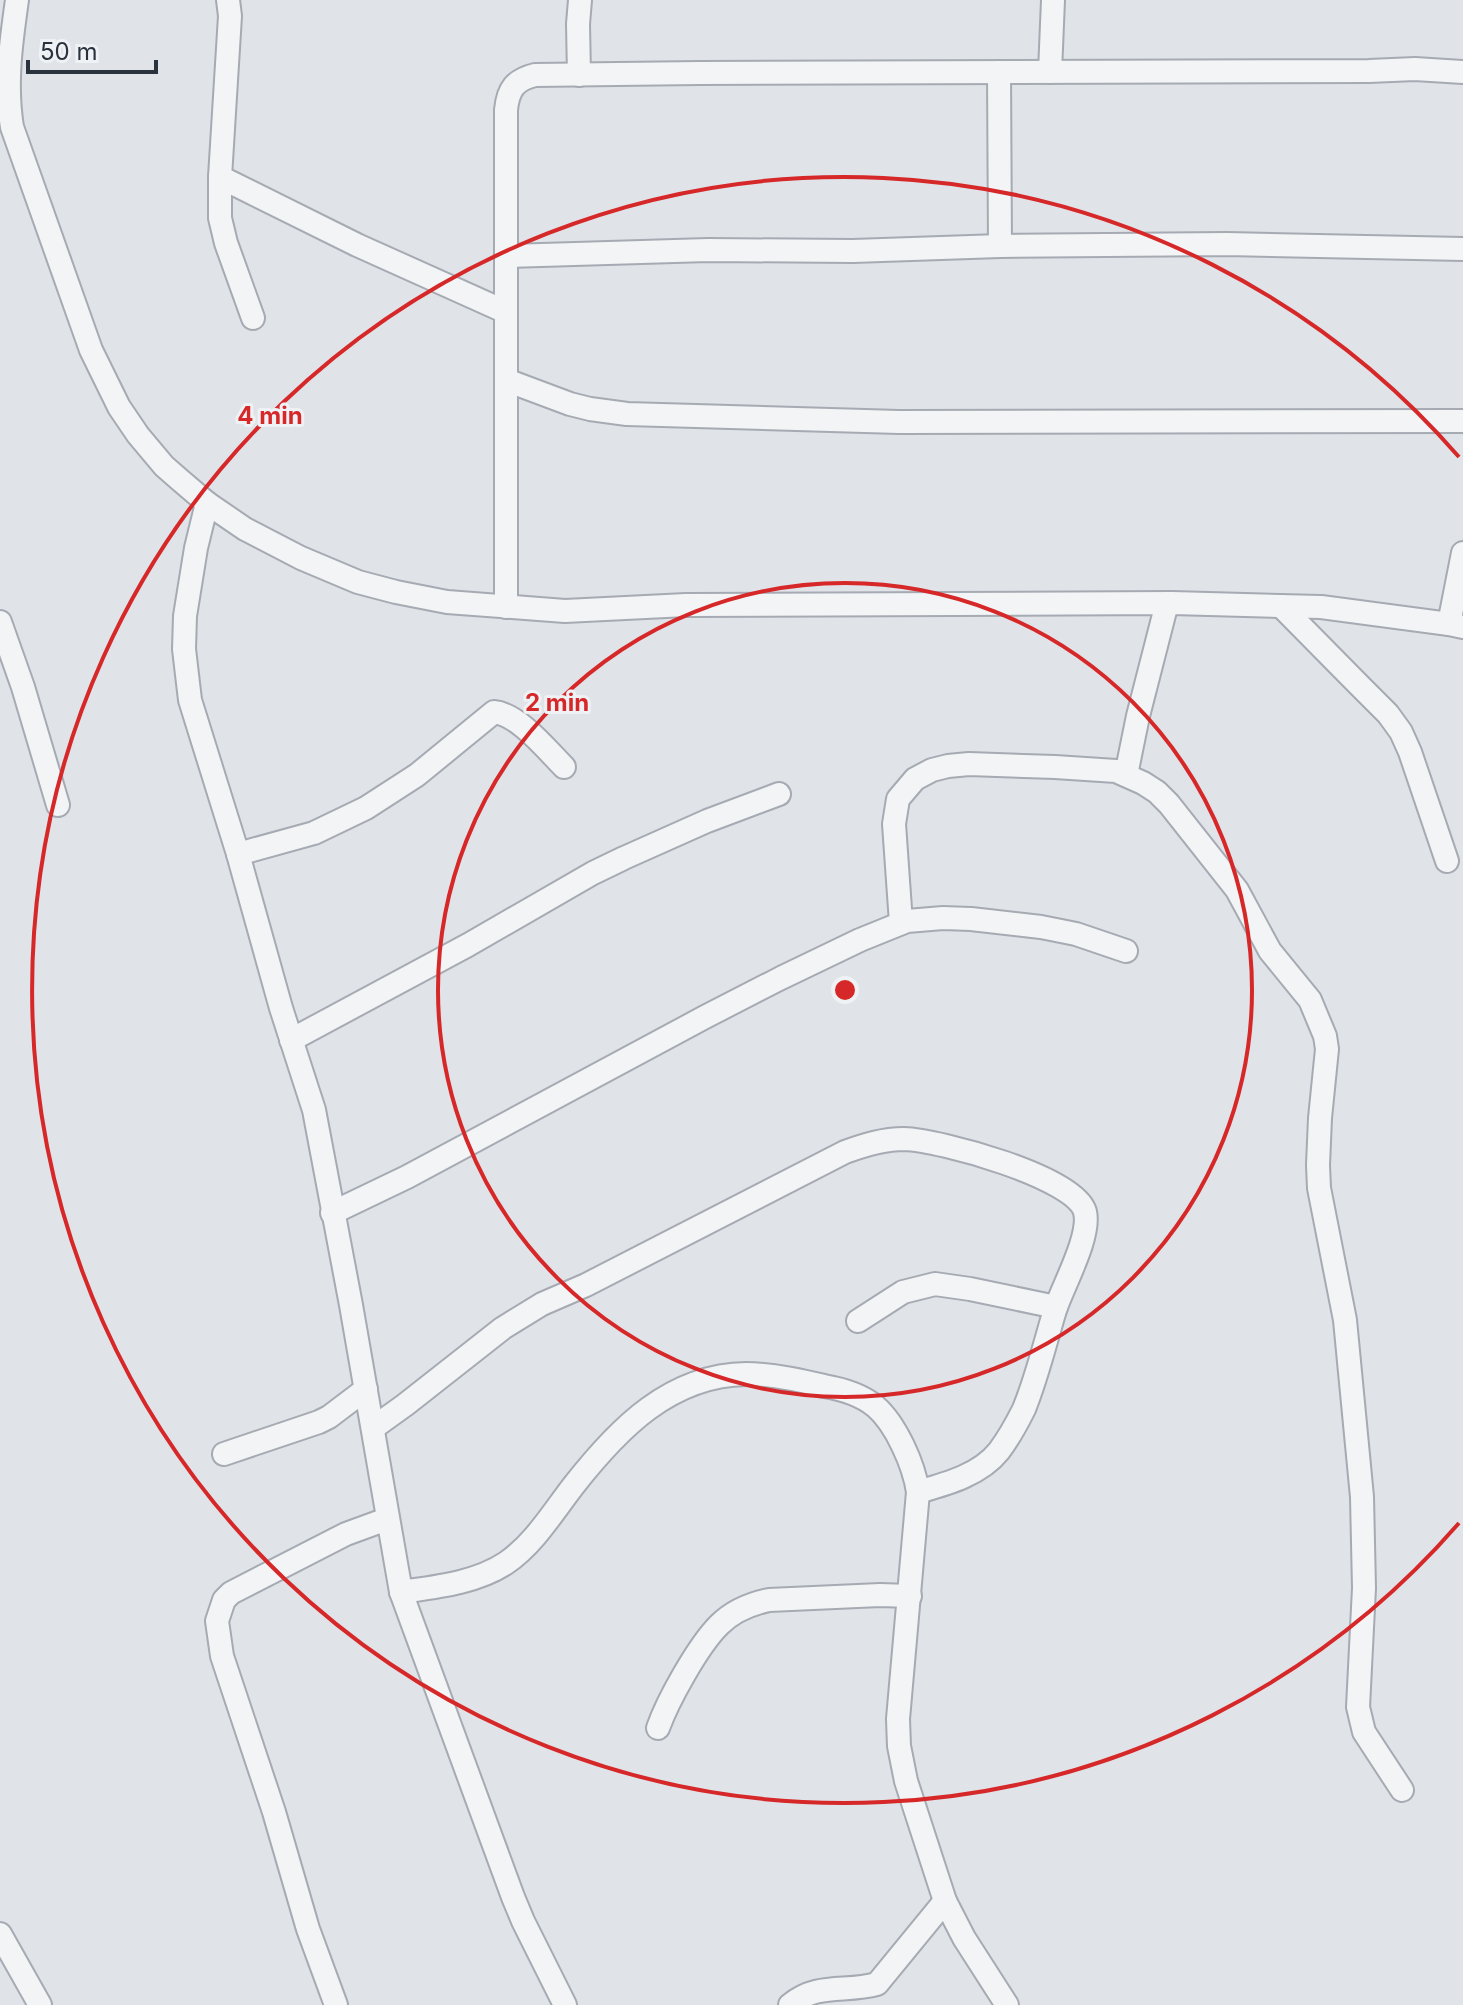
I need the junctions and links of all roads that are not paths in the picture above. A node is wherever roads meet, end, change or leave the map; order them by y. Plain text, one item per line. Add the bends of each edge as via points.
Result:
1 (17, 0) edge
2 (228, 0) edge
3 (580, 0) edge
4 (1053, 0) edge
5 (4, 66) edge
6 (999, 72) junction
7 (1050, 72) junction
8 (1463, 72) edge
9 (579, 75) junction
10 (6, 128) edge
11 (220, 177) junction
12 (1000, 246) junction
13 (1463, 249) edge
14 (506, 256) junction
15 (506, 312) junction
16 (253, 318) dead end
17 (506, 380) junction
18 (1463, 421) edge
19 (207, 503) junction
20 (1463, 553) edge
21 (1167, 603) junction
22 (1281, 606) junction
23 (506, 607) junction
24 (0, 622) edge
25 (1456, 625) edge
26 (564, 767) dead end
27 (1126, 775) junction
28 (779, 794) dead end
29 (58, 805) dead end
30 (238, 854) junction
31 (1447, 861) dead end
32 (901, 923) junction
33 (1126, 951) dead end
34 (291, 1040) junction
35 (332, 1213) junction
36 (1056, 1307) junction
37 (858, 1321) dead end
38 (366, 1389) junction
39 (373, 1428) junction
40 (224, 1454) dead end
41 (918, 1492) junction
42 (387, 1519) junction
43 (401, 1592) junction
44 (910, 1596) junction
45 (658, 1728) dead end
46 (1402, 1790) dead end
47 (945, 1901) junction
48 (0, 1934) edge
49 (40, 2005) edge
50 (336, 2005) edge
51 (565, 2005) edge
52 (790, 2005) edge
53 (1007, 2005) edge

1 - 5 street
2 - 11 street
3 - 9 street
4 - 7 street
5 - 10 street
6 - 7 street
6 - 9 street
6 - 12 street
7 - 8 street
9 - 14 street via 535,75 510,89
10 - 19 street via 101,375 138,435
11 - 15 street
11 - 16 street via 220,218
12 - 13 street
12 - 14 street
14 - 15 street
15 - 17 street
17 - 18 street via 580,406 627,414 899,422
17 - 23 street
19 - 23 street via 245,529 358,582 447,602
19 - 30 street via 185,616 186,672 195,721
20 - 25 street
21 - 22 street
21 - 23 street via 686,605 565,611
21 - 27 street
22 - 25 street
22 - 31 street via 1401,732
24 - 29 street
26 - 30 street via 516,721 494,712 417,775 366,808 314,833
27 - 32 street via 969,764 932,770 915,779 898,799 894,824
27 - 46 street via 1157,792 1216,862 1270,951 1310,1000 1325,1036 1319,1188 1345,1320 1362,1497 1358,1707 1364,1732
28 - 34 street via 613,863
30 - 34 street
32 - 33 street via 943,918 1041,927
32 - 35 street via 705,1017
34 - 35 street via 314,1110
35 - 38 street
36 - 37 street via 935,1284 903,1292
36 - 39 street via 1084,1232 1085,1209 1079,1199 1056,1184 979,1154 933,1142 874,1142 542,1304
36 - 41 street via 1026,1405 997,1453 972,1472
38 - 39 street
38 - 40 street via 319,1422
39 - 42 street
41 - 43 street via 905,1449 876,1407 861,1397 784,1378 716,1377 693,1383 639,1415 611,1440 508,1561 469,1579
41 - 44 street
42 - 43 street
42 - 50 street via 346,1534 231,1593 217,1621 222,1656
43 - 51 street via 513,1897
44 - 45 street via 769,1600 736,1611 718,1625 697,1655
44 - 47 street via 899,1746
47 - 52 street via 877,1984 821,1989
47 - 53 street
48 - 49 street

